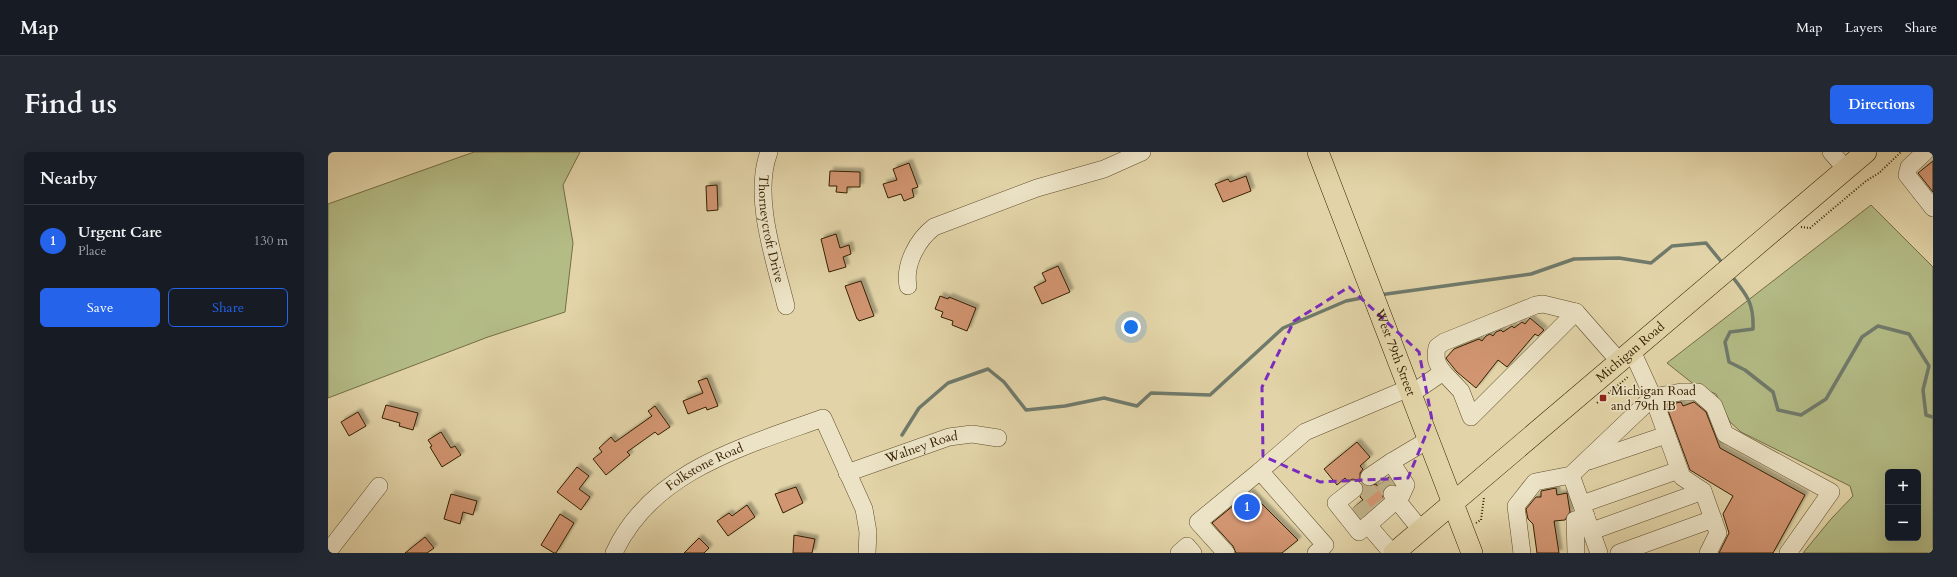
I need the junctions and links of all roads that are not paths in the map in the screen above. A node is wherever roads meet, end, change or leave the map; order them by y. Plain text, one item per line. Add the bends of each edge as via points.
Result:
1 (768, 152) edge
2 (1142, 152) edge
3 (1318, 152) edge
4 (1831, 152) edge
5 (1866, 152) edge
6 (1925, 152) edge
7 (1846, 169) junction
8 (1933, 208) edge
9 (908, 286) dead end
10 (786, 306) dead end
11 (1576, 312) junction
12 (1626, 356) junction
13 (1443, 372) junction
14 (1410, 391) junction
15 (1653, 397) junction
16 (1666, 435) junction
17 (998, 438) dead end
18 (1428, 440) junction
19 (1391, 462) junction
20 (1583, 463) junction
21 (1679, 470) junction
22 (1260, 471) junction
23 (848, 473) junction
24 (1571, 475) junction
25 (379, 486) dead end
26 (1703, 491) junction
27 (1373, 499) junction
28 (1453, 502) junction
29 (1586, 517) junction
30 (1713, 519) junction
31 (1421, 530) junction
32 (328, 552) edge
33 (614, 553) edge
34 (867, 553) edge
35 (1179, 553) edge
36 (1193, 553) edge
37 (1226, 553) edge
38 (1316, 553) edge
39 (1393, 553) edge
40 (1472, 553) edge
41 (1522, 553) edge
42 (1576, 553) edge
43 (1599, 553) edge
44 (1619, 553) edge
45 (1708, 553) edge
46 (1788, 553) edge

1 - 10 street, Thorneycroft Drive via 762,179 763,207
2 - 9 street via 1104,169 1037,188 934,227 916,246 906,276
3 - 14 main road, West 79th Street
4 - 7 street
5 - 7 main road, Michigan Road
6 - 8 street via 1909,167 1907,175
7 - 12 main road, Michigan Road
11 - 12 street
11 - 13 street via 1543,304 1536,305 1444,342 1437,347 1436,354 1436,364
11 - 13 street via 1471,417 1461,391
12 - 15 street
12 - 28 main road, Michigan Road
13 - 14 street
14 - 18 main road, West 79th Street
14 - 22 street via 1304,432
15 - 16 street
15 - 20 street
15 - 46 street via 1698,392 1714,406 1725,434 1831,492
16 - 20 street
16 - 21 street
17 - 23 street, Walney Road via 972,434 954,436
18 - 19 street
18 - 28 main road, West 79th Street
19 - 27 street
19 - 27 street via 1406,485 1401,496
20 - 24 street
21 - 26 street via 1682,477
21 - 29 street
22 - 37 street via 1198,522
22 - 38 street via 1325,545
23 - 33 street, Folkstone Road via 823,418 727,453 690,471 648,506
23 - 34 street via 867,521
24 - 29 street
24 - 41 street via 1534,482 1516,506
25 - 32 street
26 - 29 street
26 - 30 street
27 - 31 street
27 - 39 street
28 - 31 main road, Michigan Road
28 - 40 main road, West 79th Street
29 - 42 street via 1575,520
29 - 43 street
30 - 44 street
30 - 45 street via 1718,533
31 - 39 main road, Michigan Road
35 - 36 street via 1187,546

